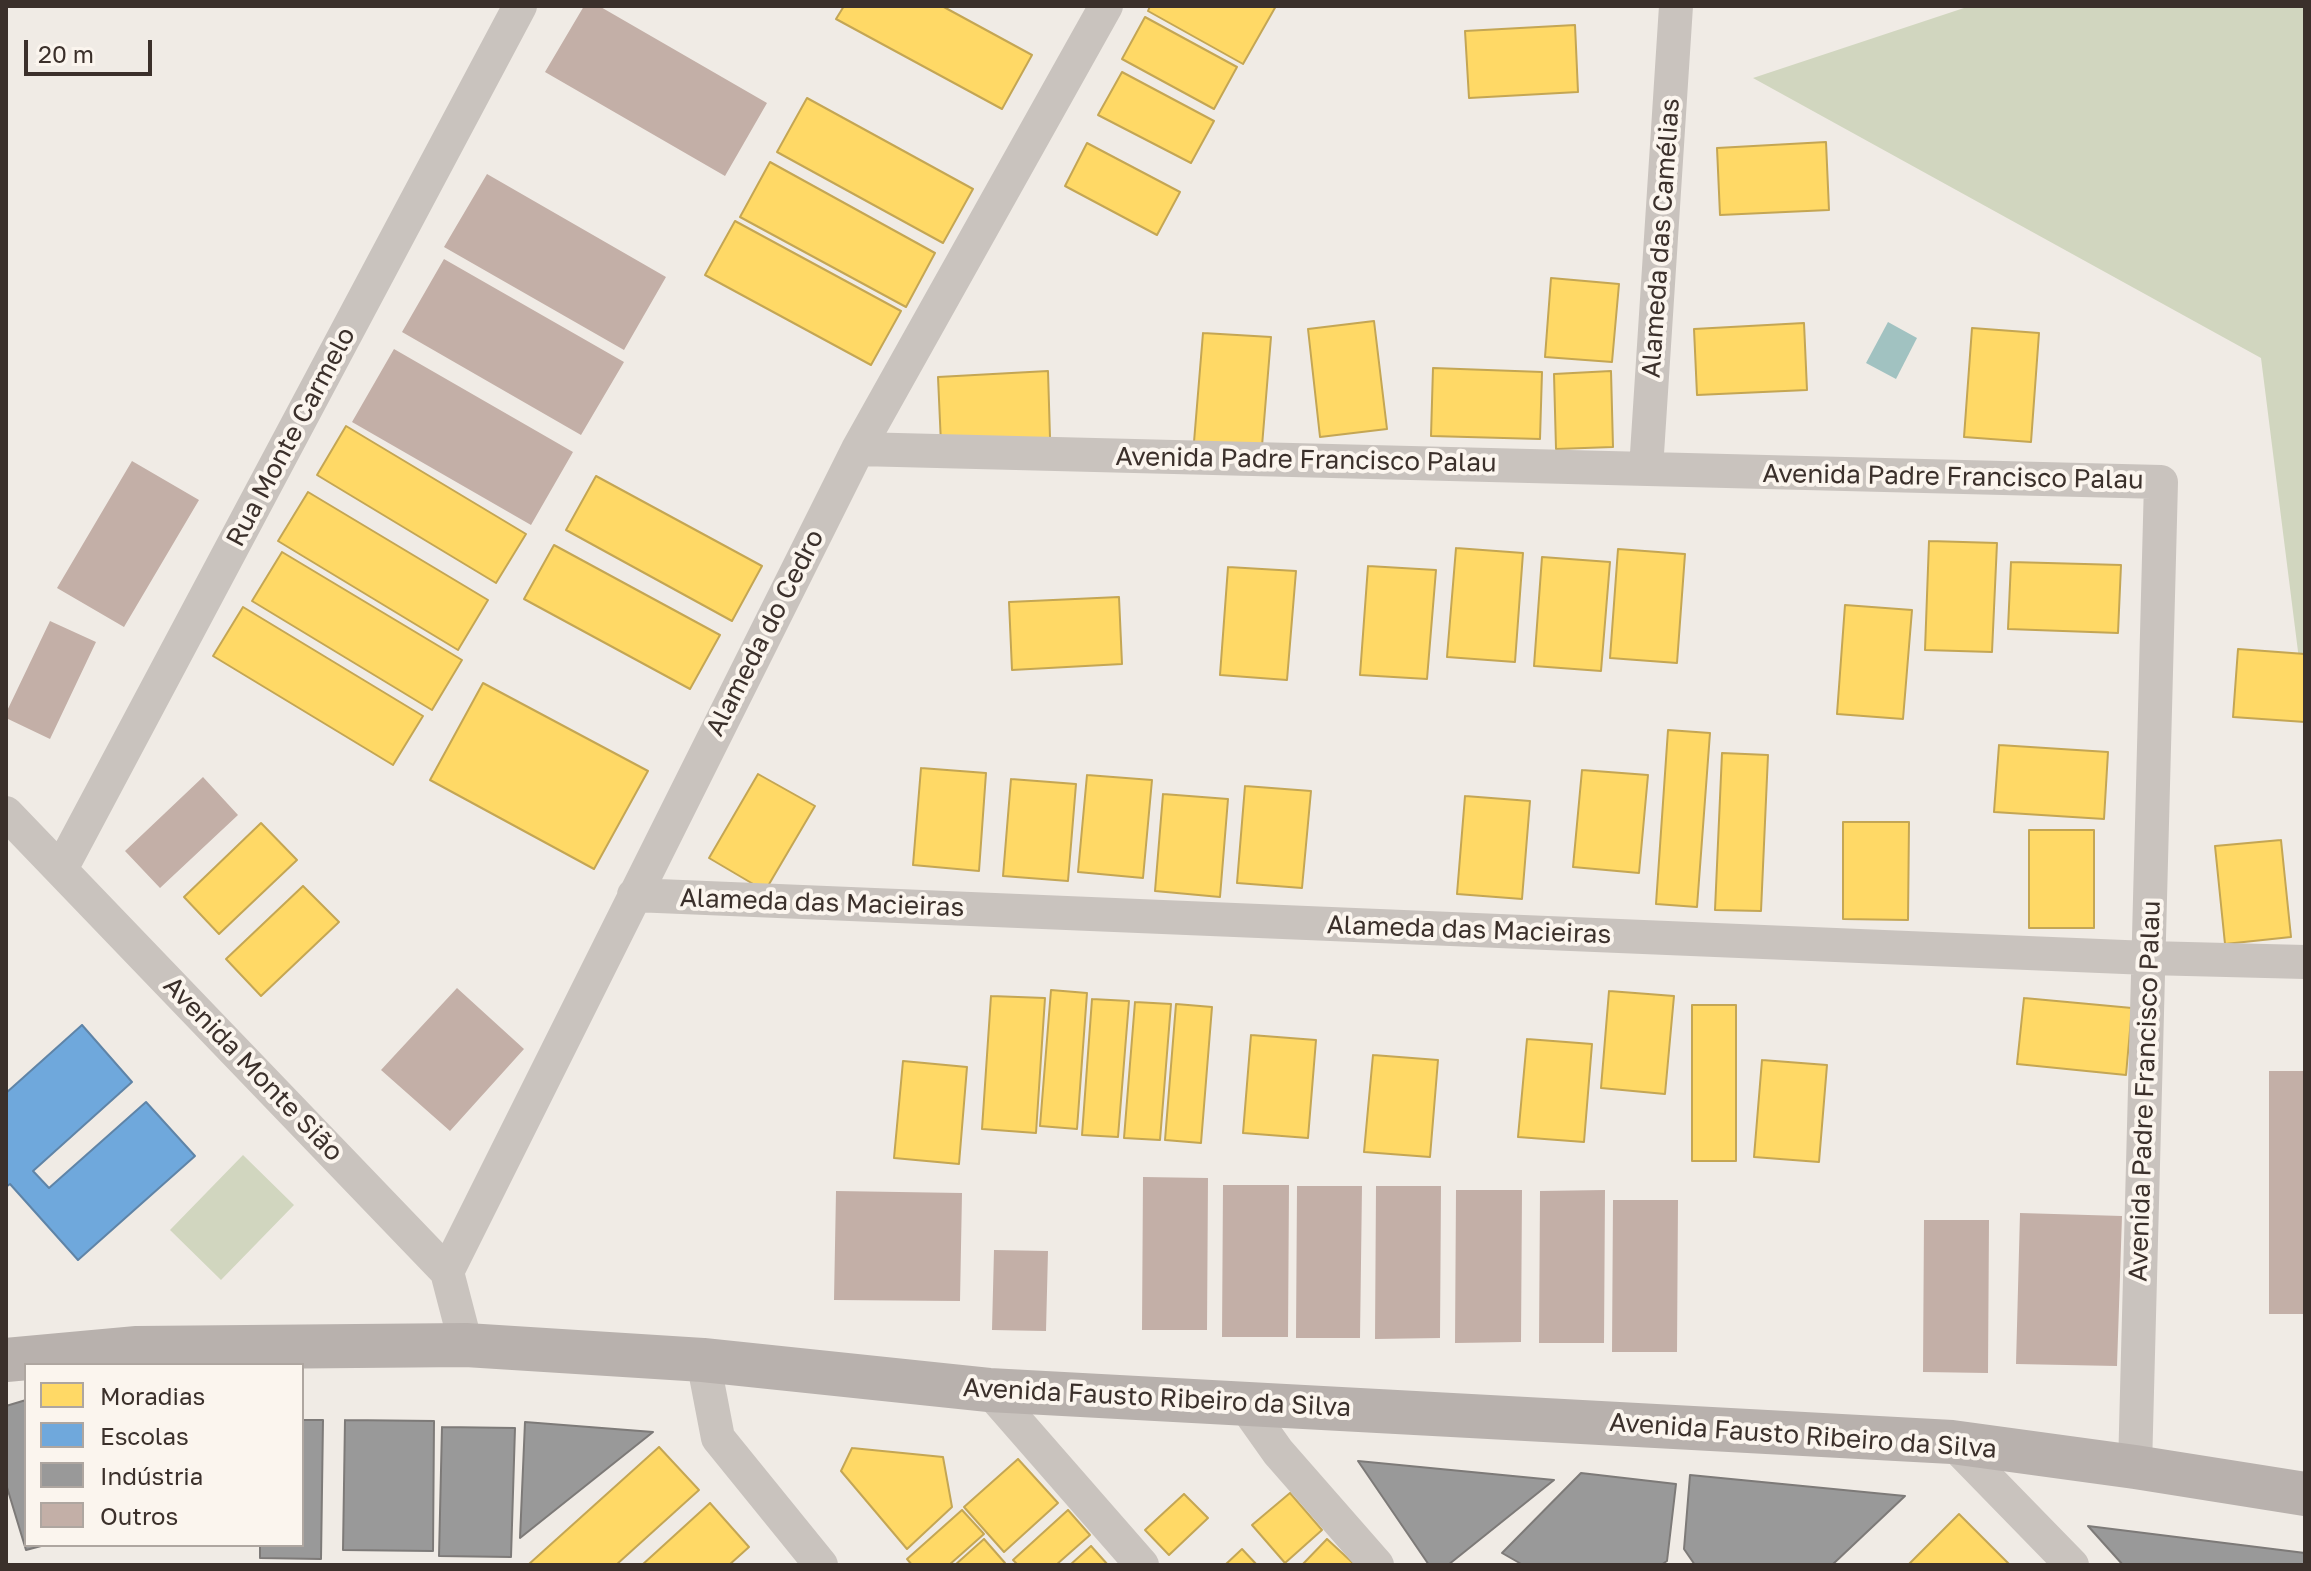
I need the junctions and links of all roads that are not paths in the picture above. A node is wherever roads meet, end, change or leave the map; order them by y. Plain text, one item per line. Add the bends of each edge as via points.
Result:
1 (520, 6) edge
2 (1106, 6) edge
3 (1676, 6) edge
4 (858, 449) junction
5 (1646, 469) junction
6 (6, 813) edge
7 (61, 869) junction
8 (634, 895) junction
9 (2148, 958) junction
10 (2305, 962) edge
11 (447, 1272) junction
12 (466, 1345) junction
13 (6, 1360) edge
14 (703, 1360) junction
15 (989, 1390) junction
16 (1244, 1404) junction
17 (1952, 1442) junction
18 (2135, 1467) junction
19 (2305, 1494) edge
20 (821, 1565) edge
21 (1142, 1565) edge
22 (1377, 1565) edge
23 (2072, 1565) edge

1 - 7 street, Rua Monte Carmelo
2 - 4 street, Alameda do Cedro
3 - 5 street, Alameda das Camélias
4 - 5 street, Avenida Padre Francisco Palau
4 - 8 street, Alameda do Cedro
5 - 9 street, Avenida Padre Francisco Palau via 2161,482
6 - 7 street, Avenida Monte Sião
7 - 11 street, Avenida Monte Sião
8 - 9 street, Alameda das Macieiras
8 - 11 street, Alameda do Cedro
9 - 10 street, Alameda das Macieiras
9 - 18 street, Avenida Padre Francisco Palau
11 - 12 street, Avenida Monte Sião
12 - 13 main road, Avenida Fausto Ribeiro da Silva via 137,1348
12 - 14 main road, Avenida Fausto Ribeiro da Silva
14 - 15 main road, Avenida Fausto Ribeiro da Silva
14 - 20 street via 718,1438
15 - 16 main road, Avenida Fausto Ribeiro da Silva
15 - 21 street
16 - 17 main road, Avenida Fausto Ribeiro da Silva
16 - 22 street via 1278,1452
17 - 18 main road, Avenida Fausto Ribeiro da Silva
17 - 23 street
18 - 19 main road, Avenida Fausto Ribeiro da Silva

